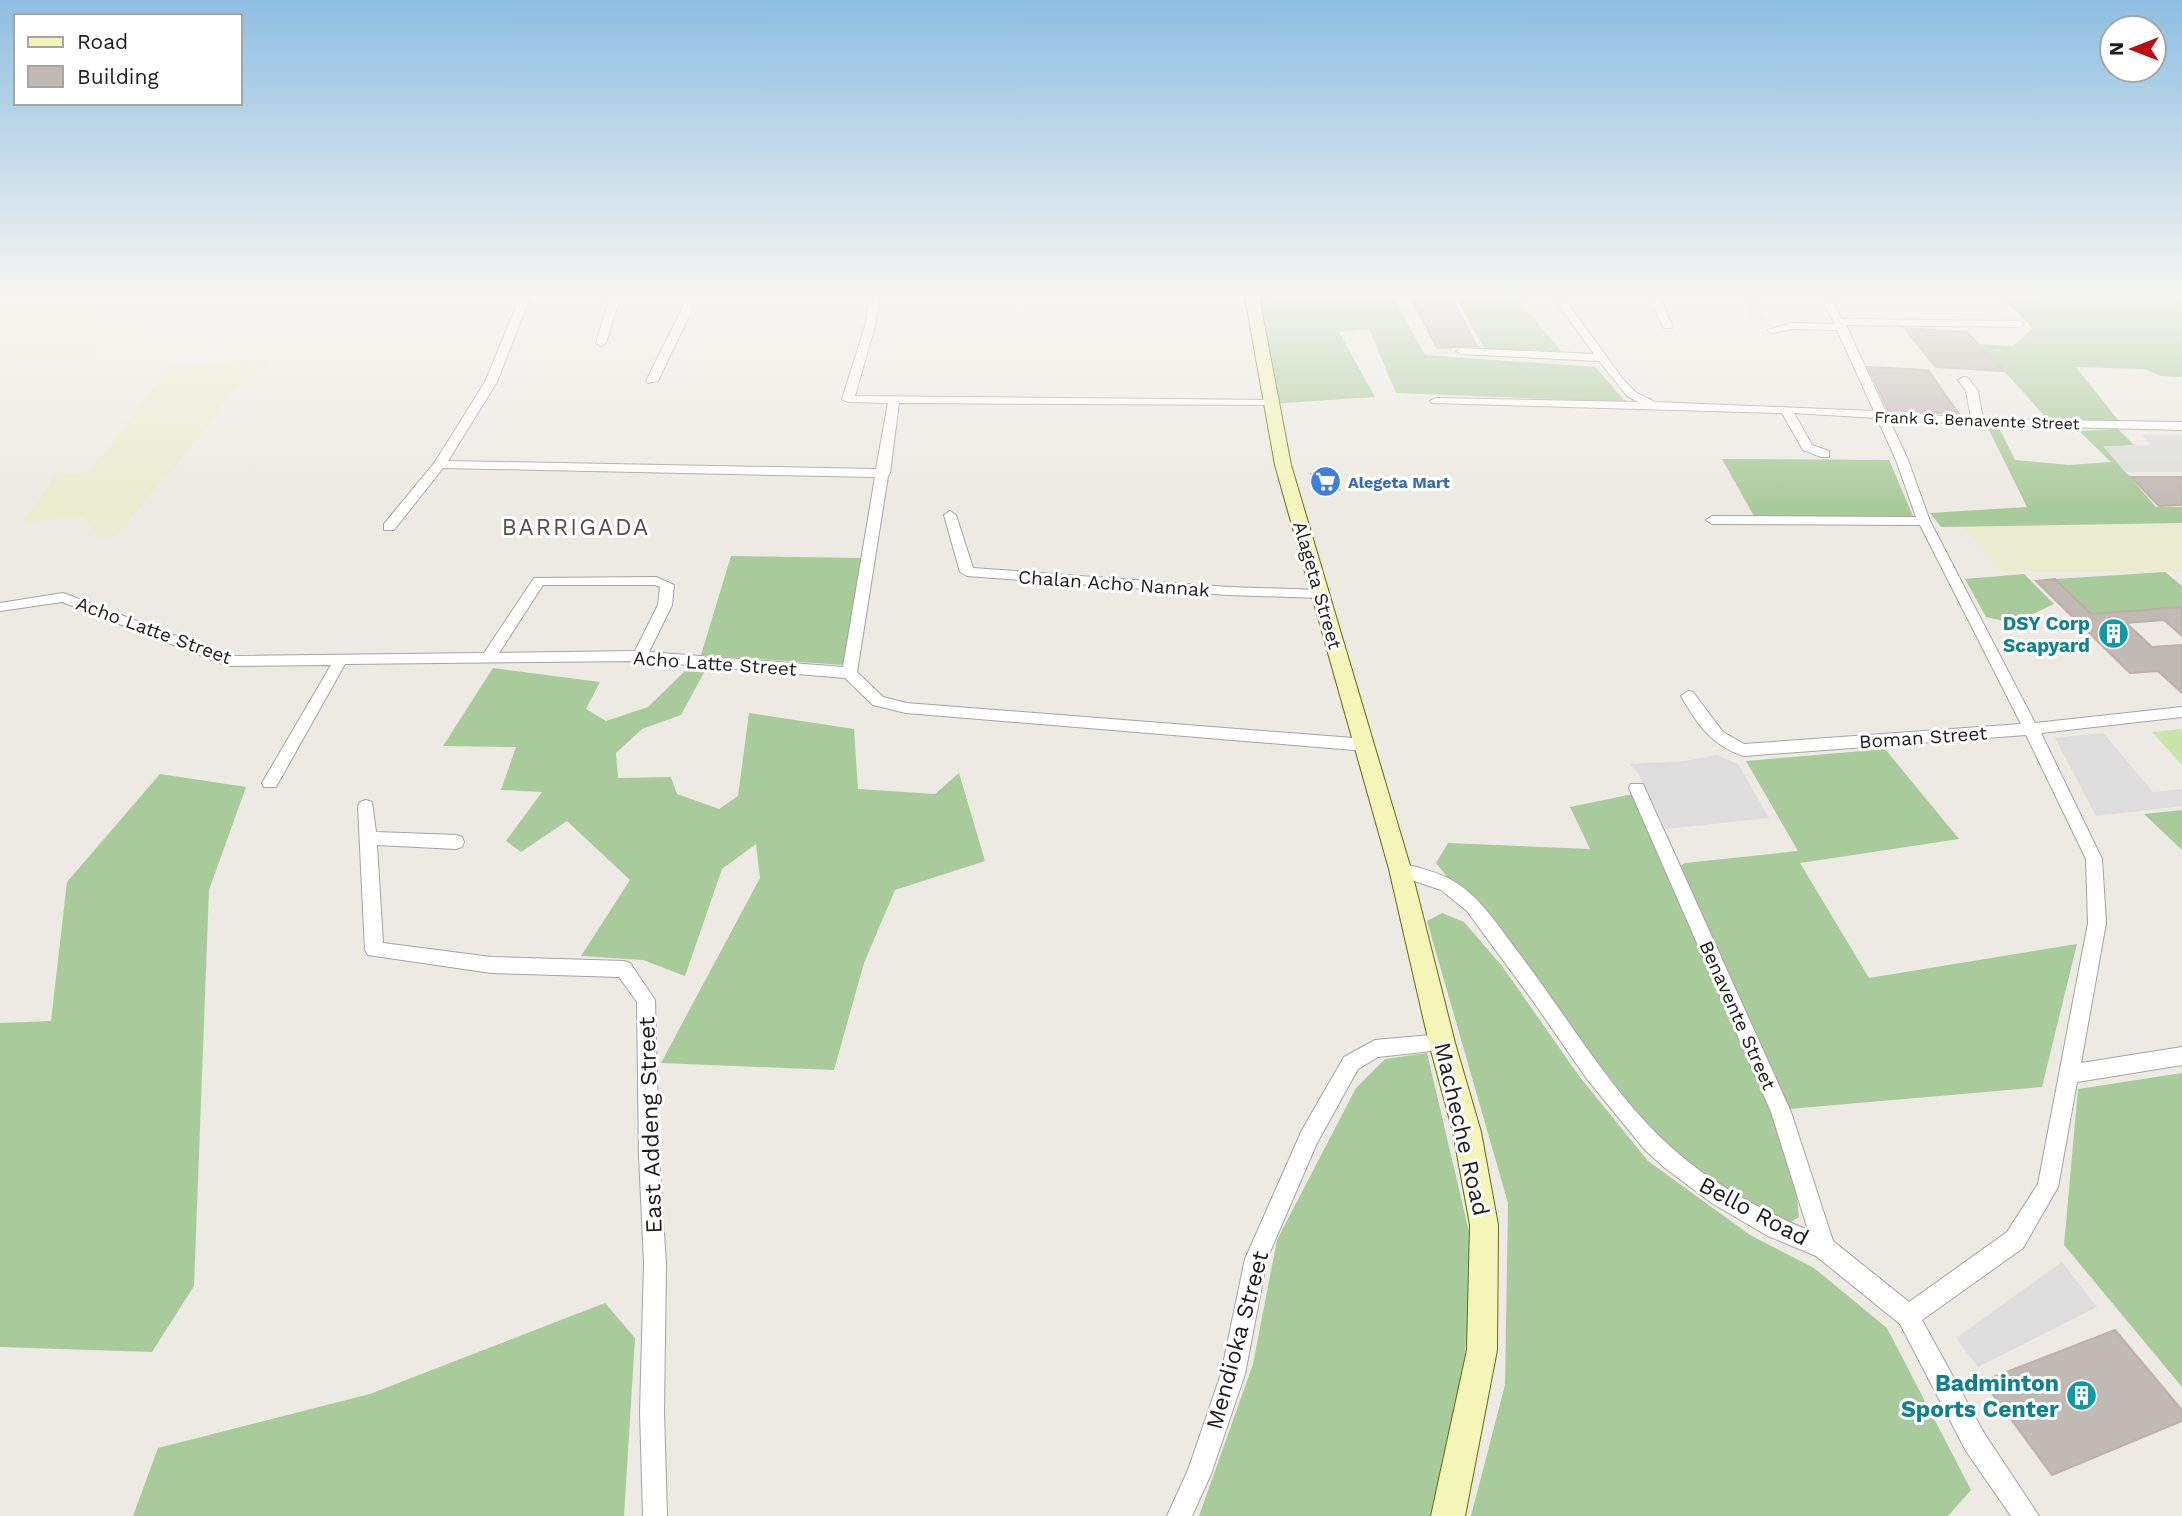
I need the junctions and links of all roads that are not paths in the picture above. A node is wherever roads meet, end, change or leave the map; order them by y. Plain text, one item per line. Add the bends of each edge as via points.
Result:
1 (497, 368) edge
2 (659, 368) edge
3 (857, 368) edge
4 (1264, 368) edge
5 (1611, 368) edge
6 (1859, 368) edge
7 (1964, 380) dead end
8 (652, 382) dead end
9 (894, 400) junction
10 (1436, 401) dead end
11 (1270, 402) junction
12 (1666, 406) junction
13 (1786, 410) junction
14 (1881, 417) junction
15 (1978, 422) junction
16 (2182, 426) edge
17 (1825, 454) dead end
18 (440, 464) junction
19 (884, 473) junction
20 (950, 515) dead end
21 (1712, 520) dead end
22 (1924, 521) junction
23 (389, 527) dead end
24 (1321, 594) junction
25 (0, 607) edge
26 (489, 656) junction
27 (640, 656) junction
28 (340, 661) junction
29 (849, 673) junction
30 (1688, 696) dead end
31 (2182, 712) edge
32 (2030, 729) junction
33 (1366, 745) junction
34 (270, 783) dead end
35 (1637, 788) dead end
36 (366, 806) dead end
37 (367, 838) junction
38 (456, 842) dead end
39 (1400, 869) junction
40 (1442, 1043) junction
41 (2182, 1056) edge
42 (2069, 1074) junction
43 (1824, 1248) junction
44 (1908, 1316) junction
45 (655, 1516) edge
46 (1179, 1516) edge
47 (1448, 1516) edge
48 (2028, 1516) edge

1 - 18 street
2 - 8 street
3 - 9 street via 848,398
4 - 11 main road, Alageta Street
5 - 12 street via 1631,394
6 - 14 street
7 - 15 street via 1972,391
9 - 11 street
9 - 19 street
10 - 12 street, Frank G. Benavente Street
11 - 24 main road, Alageta Street
12 - 13 street, Frank G. Benavente Street
13 - 14 street, Frank G. Benavente Street
13 - 17 street via 1807,447
14 - 15 street, Frank G. Benavente Street
14 - 22 street
15 - 16 street, Frank G. Benavente Street
18 - 19 street
18 - 23 street
19 - 29 street
20 - 24 street, Chalan Acho Nannak via 967,572
21 - 22 street
22 - 32 street
24 - 33 main road, Alageta Street
25 - 28 street, Acho Latte Street via 63,597 228,661
26 - 27 street, Acho Latte Street
26 - 27 street via 540,581 656,581 667,585 665,605
26 - 28 street, Acho Latte Street
27 - 29 street, Acho Latte Street
28 - 34 street
29 - 33 street via 878,701 906,708
30 - 32 street, Boman Street via 1715,735 1728,746 1744,750
31 - 32 street, Boman Street
32 - 42 street via 2094,859 2097,923
33 - 39 main road, Alageta Street
35 - 43 street, Benavente Street via 1781,1112
36 - 37 street, East Addeng Street
37 - 38 street
37 - 45 street, East Addeng Street via 374,950 491,965 624,969 646,1000 656,1263
39 - 40 main road, Macheche Road
39 - 43 street, Bello Road via 1447,884 1473,906 1601,1082 1662,1152 1720,1197
40 - 46 street, Mendioka Street via 1375,1049 1351,1063 1309,1137 1256,1259 1233,1374 1199,1474
40 - 47 main road, Macheche Road via 1473,1166 1484,1225 1485,1266 1482,1350
41 - 42 street
42 - 44 street via 2048,1187 2032,1216 2015,1240
43 - 44 street, Bello Road
44 - 48 street, Bello Road via 1975,1442

